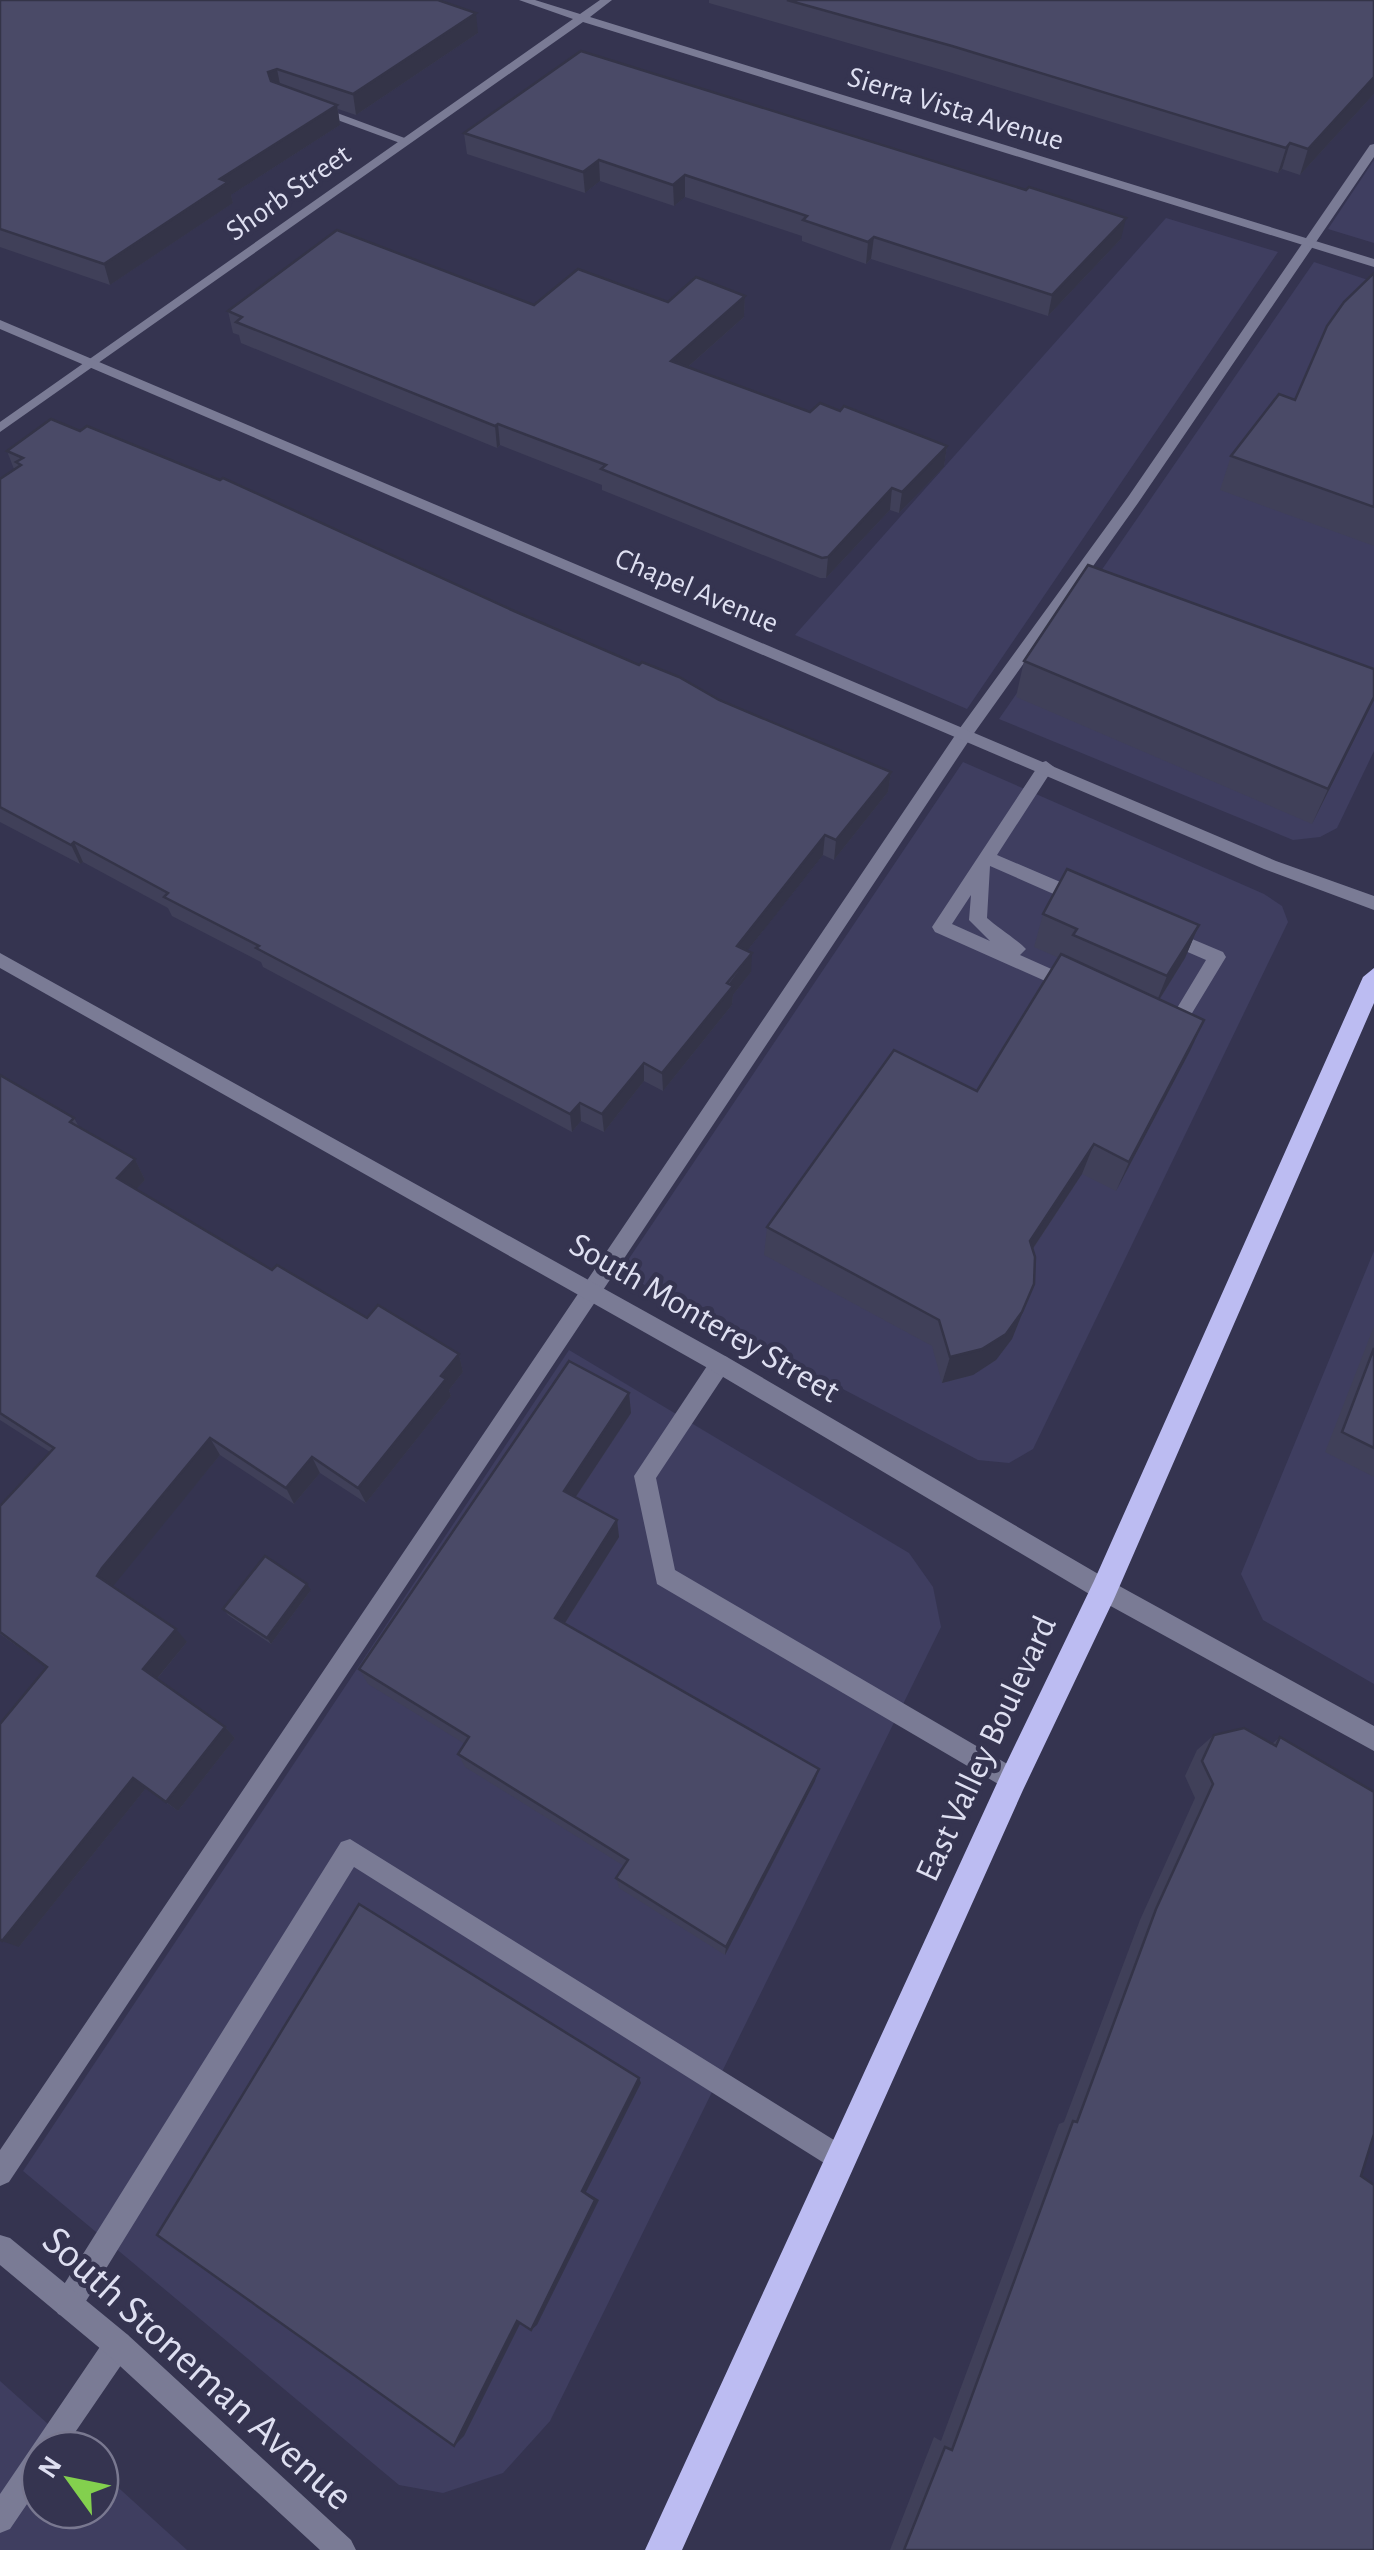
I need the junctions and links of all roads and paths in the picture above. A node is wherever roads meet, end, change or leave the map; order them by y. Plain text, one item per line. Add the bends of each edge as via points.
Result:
1 (524, 0) edge
2 (607, 0) edge
3 (581, 18) junction
4 (298, 102) edge
5 (404, 140) junction
6 (1374, 148) edge
7 (1311, 244) junction
8 (1374, 264) edge
9 (0, 324) edge
10 (90, 364) junction
11 (0, 428) edge
12 (966, 732) junction
13 (1046, 767) junction
14 (984, 862) junction
15 (1093, 903) edge
16 (1374, 903) edge
17 (1146, 926) edge
18 (0, 960) edge
19 (1374, 977) edge
20 (1163, 1022) edge
21 (593, 1293) junction
22 (720, 1364) junction
23 (1104, 1590) junction
24 (1374, 1738) edge
25 (1013, 1780) junction
26 (841, 2159) junction
27 (0, 2174) edge
28 (0, 2248) edge
29 (68, 2304) junction
30 (118, 2344) junction
31 (60, 2430) edge
32 (20, 2490) edge
33 (0, 2519) edge
34 (341, 2550) edge
35 (662, 2550) edge

1 - 3 street, Sierra Vista Avenue
2 - 3 street, Shorb Street
3 - 5 street, Shorb Street
3 - 7 street, Sierra Vista Avenue
4 - 5 street
5 - 10 street, Shorb Street
6 - 7 street
7 - 8 street, Sierra Vista Avenue
7 - 12 street
9 - 10 street, Chapel Avenue
10 - 11 street, Shorb Street
10 - 12 street, Chapel Avenue
12 - 13 street, Chapel Avenue
12 - 21 street
13 - 14 street
13 - 16 street, Chapel Avenue
14 - 14 street via 978,920 1003,943 1088,987 941,927
14 - 15 street
17 - 20 street via 1217,957
18 - 21 street, South Monterey Street
19 - 23 main road, East Valley Boulevard
21 - 22 street, South Monterey Street
21 - 27 street
22 - 23 street, South Monterey Street
22 - 25 street via 645,1476 665,1576
23 - 24 street, South Monterey Street
23 - 25 main road, East Valley Boulevard
25 - 26 main road, East Valley Boulevard
26 - 29 street via 350,1851
26 - 35 main road, East Valley Boulevard
28 - 29 street, South Stoneman Avenue
29 - 30 street, South Stoneman Avenue
30 - 31 street
30 - 34 street, South Stoneman Avenue
32 - 33 street

